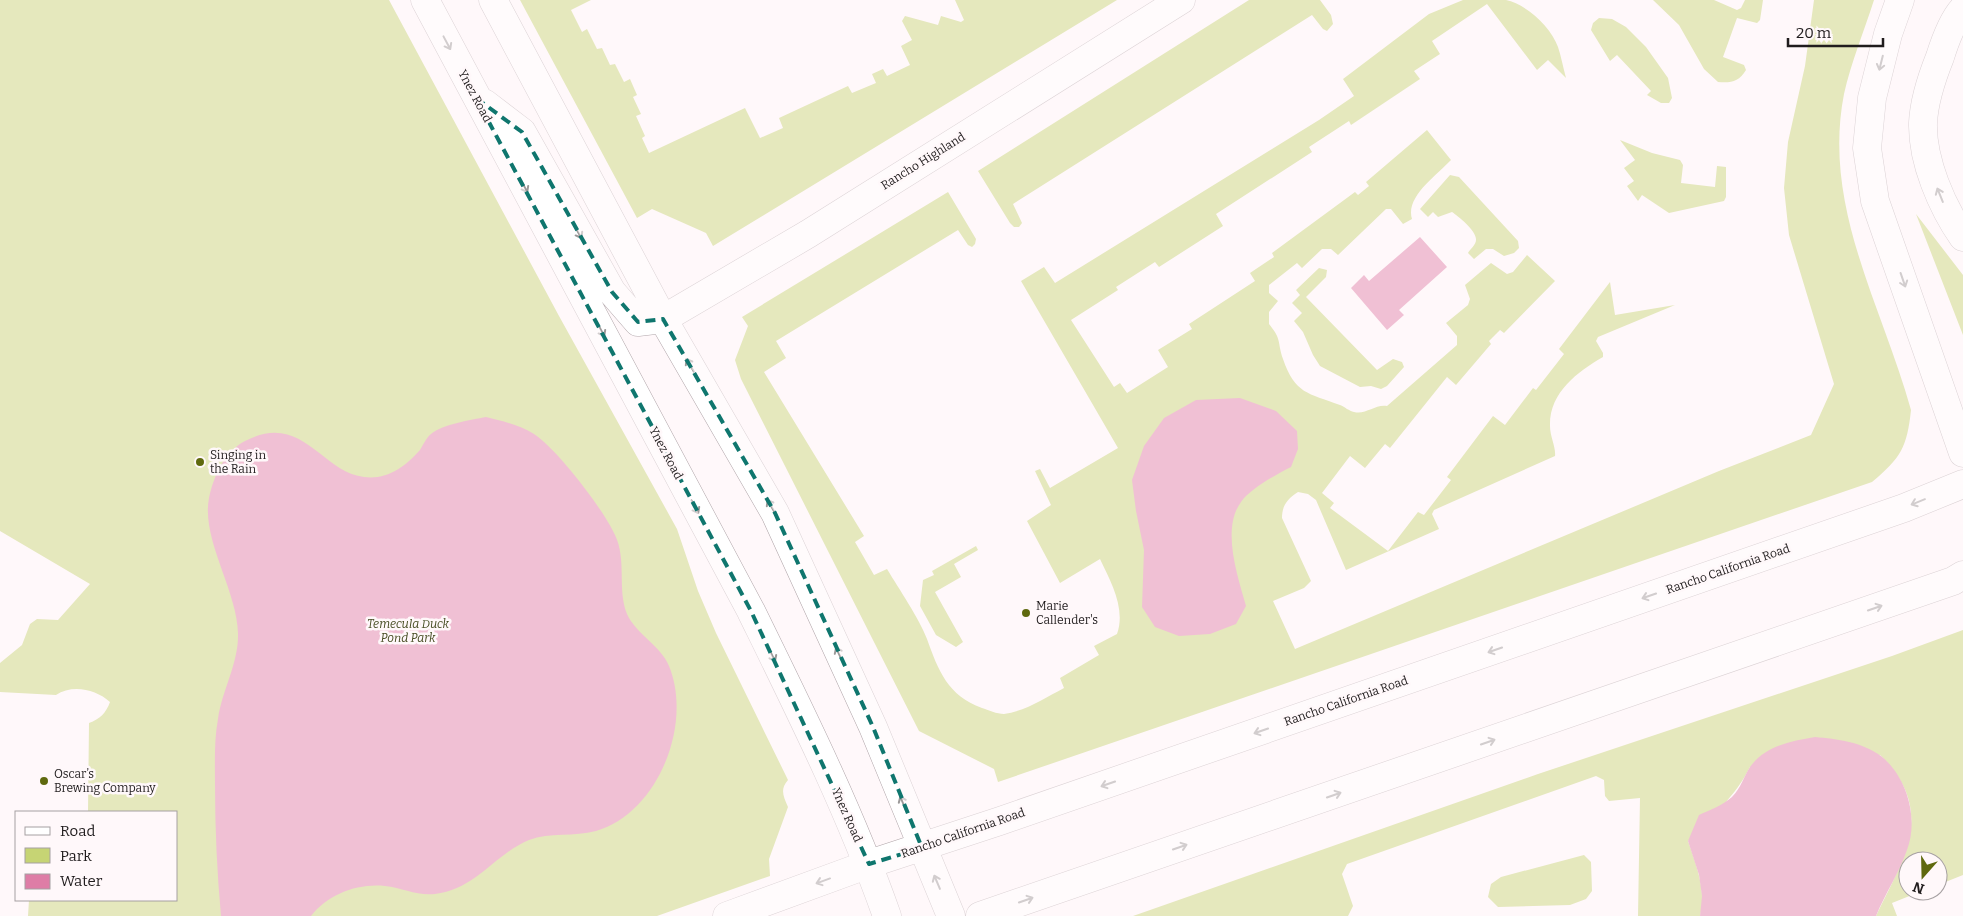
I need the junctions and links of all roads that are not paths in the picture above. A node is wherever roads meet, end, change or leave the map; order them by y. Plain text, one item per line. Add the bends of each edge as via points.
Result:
1 (424, 0) edge
2 (493, 0) edge
3 (1181, 0) edge
4 (1900, 0) edge
5 (1963, 9) edge
6 (476, 98) junction
7 (1963, 238) edge
8 (663, 318) junction
9 (1963, 453) edge
10 (1963, 484) edge
11 (1963, 575) edge
12 (922, 848) junction
13 (869, 864) junction
14 (727, 916) edge
15 (887, 916) edge
16 (951, 916) edge
17 (980, 916) edge

1 -> 6 main road, Ynez Road
2 - 8 main road
3 - 8 main road, Rancho Highland via 808,234
4 -> 9 main road via 1872,98 1866,148 1875,201
7 -> 5 main road via 1950,218 1930,168 1923,124 1931,81 1946,39
6 -> 8 main road via 522,132 612,292 638,322
6 -> 13 main road, Ynez Road via 751,611
12 -> 8 main road via 873,727 775,513
10 -> 12 main road, Rancho California Road via 1904,508
17 -> 11 main road
12 - 13 main road, Rancho California Road
16 -> 12 main road
13 -> 14 main road, Rancho California Road
13 - 15 main road, Ynez Road

